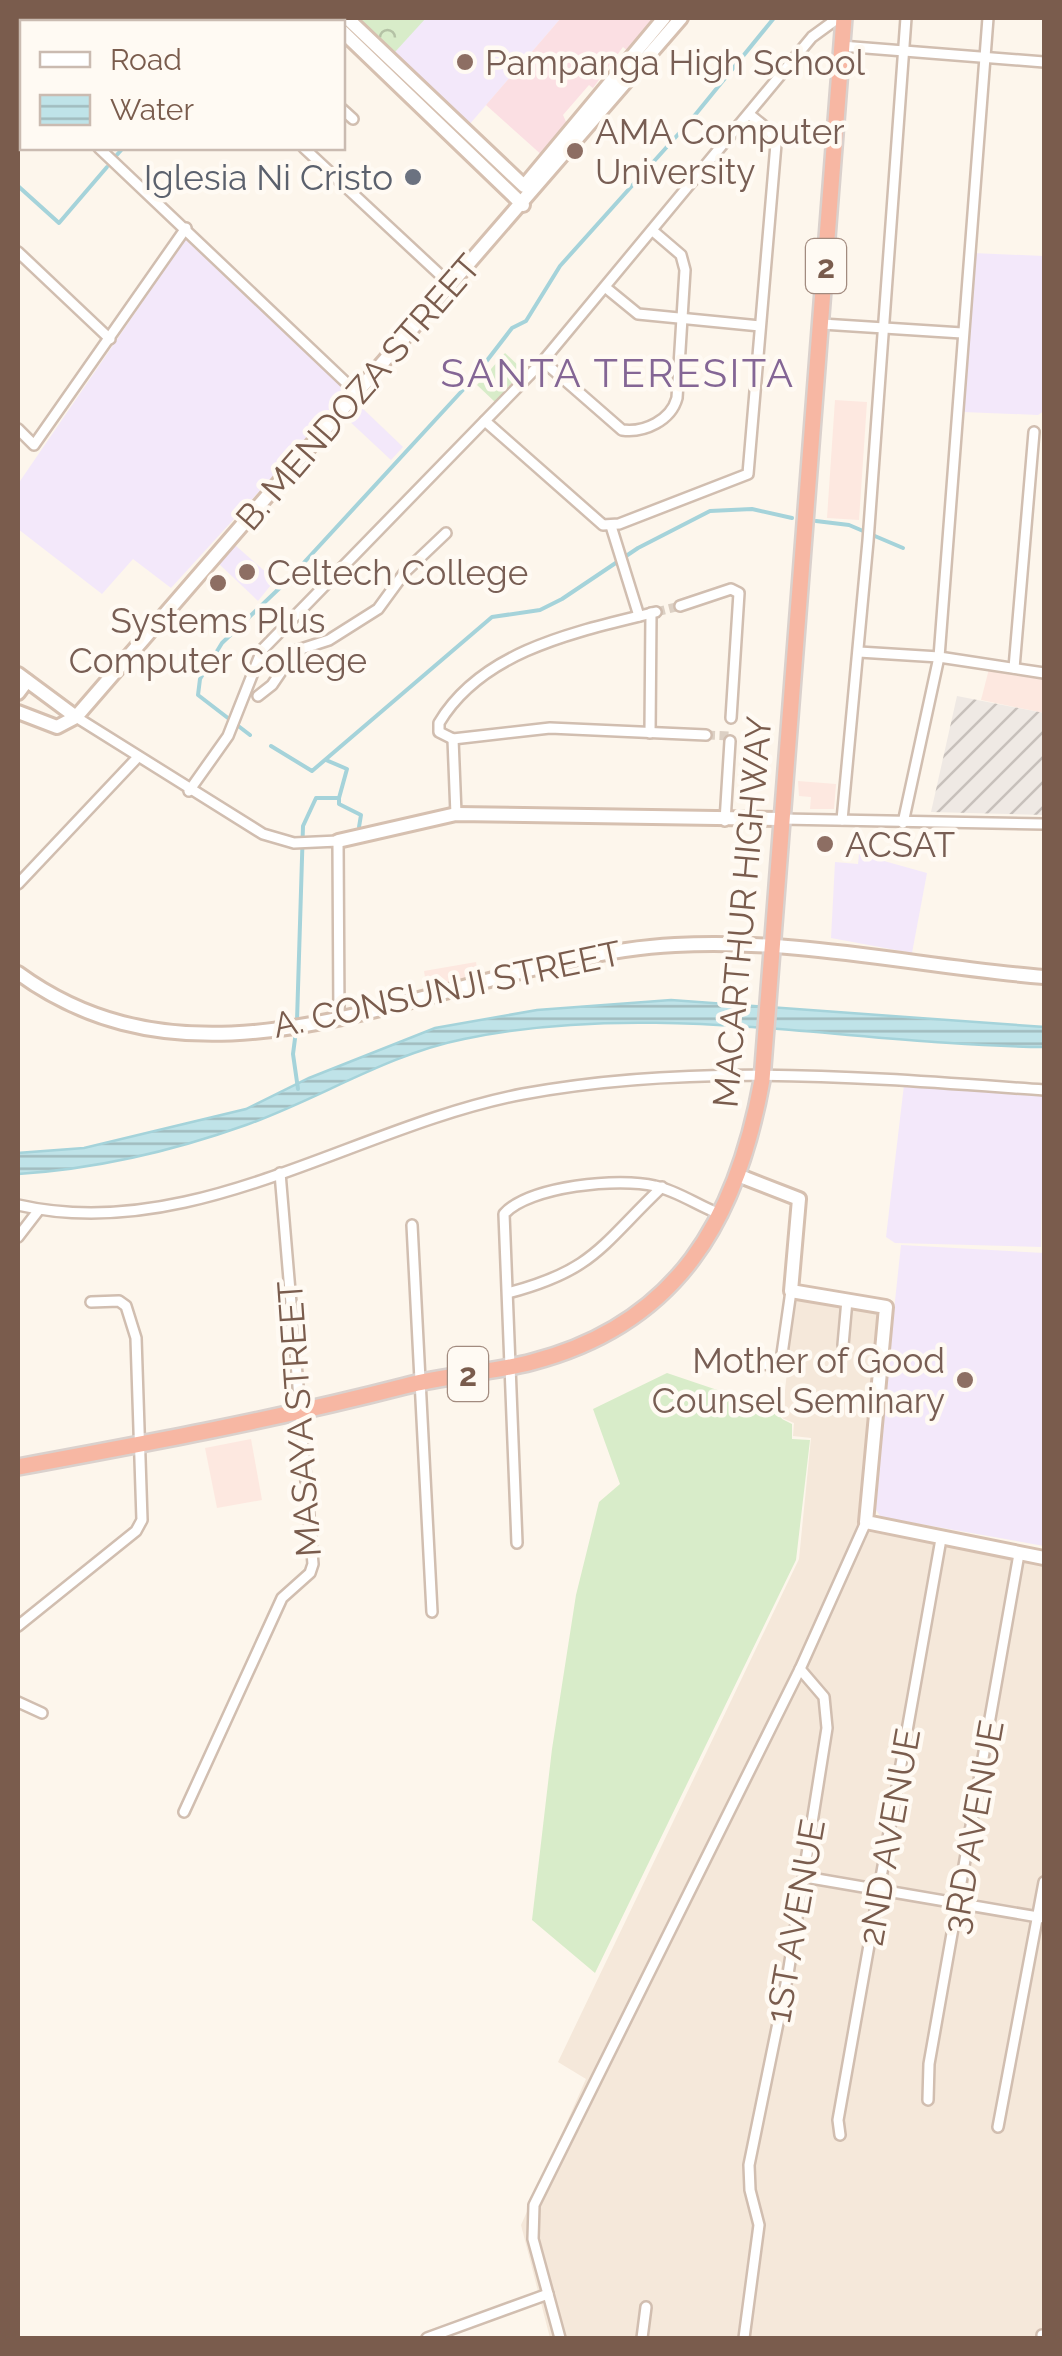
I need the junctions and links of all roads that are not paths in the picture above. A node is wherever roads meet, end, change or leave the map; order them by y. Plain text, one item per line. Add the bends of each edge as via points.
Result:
1 (347, 18) edge
2 (664, 18) edge
3 (681, 18) edge
4 (841, 18) edge
5 (906, 18) edge
6 (988, 18) edge
7 (345, 34) edge
8 (841, 46) junction
9 (904, 48) junction
10 (986, 57) junction
11 (1044, 62) edge
12 (345, 112) edge
13 (750, 114) junction
14 (353, 120) dead end
15 (452, 128) junction
16 (101, 150) edge
17 (306, 150) edge
18 (523, 205) junction
19 (186, 228) junction
20 (653, 230) junction
21 (18, 252) edge
22 (452, 285) junction
23 (605, 288) junction
24 (683, 321) junction
25 (822, 324) junction
26 (760, 326) junction
27 (882, 327) junction
28 (962, 333) junction
29 (110, 339) junction
30 (543, 361) junction
31 (356, 392) junction
32 (486, 422) junction
33 (18, 429) edge
34 (1034, 432) dead end
35 (612, 526) junction
36 (446, 533) dead end
37 (680, 606) tunnel mouth
38 (638, 616) junction
39 (278, 633) junction
40 (295, 651) junction
41 (858, 652) junction
42 (939, 657) junction
43 (1014, 668) junction
44 (1044, 674) edge
45 (22, 678) edge
46 (18, 693) edge
47 (258, 696) dead end
48 (18, 712) edge
49 (76, 717) junction
50 (731, 718) dead end
51 (650, 733) junction
52 (706, 735) tunnel mouth
53 (454, 739) junction
54 (730, 741) dead end
55 (137, 758) junction
56 (188, 791) junction
57 (456, 814) junction
58 (780, 819) junction
59 (842, 820) junction
60 (724, 821) junction
61 (902, 823) junction
62 (1044, 824) edge
63 (338, 841) junction
64 (18, 884) edge
65 (770, 944) junction
66 (18, 972) edge
67 (1044, 977) edge
68 (340, 1018) junction
69 (762, 1073) junction
70 (1044, 1090) edge
71 (280, 1173) junction
72 (740, 1176) junction
73 (662, 1187) junction
74 (19, 1205) edge
75 (38, 1210) junction
76 (722, 1215) junction
77 (412, 1225) dead end
78 (18, 1237) edge
79 (792, 1291) junction
80 (508, 1294) junction
81 (847, 1300) junction
82 (91, 1302) dead end
83 (843, 1345) dead end
84 (759, 1364) dead end
85 (510, 1367) junction
86 (420, 1382) junction
87 (301, 1413) junction
88 (142, 1443) junction
89 (18, 1467) edge
90 (866, 1522) junction
91 (940, 1540) junction
92 (517, 1543) dead end
93 (1019, 1554) junction
94 (1044, 1558) edge
95 (18, 1610) edge
96 (432, 1612) dead end
97 (21, 1623) edge
98 (800, 1668) junction
99 (18, 1702) edge
100 (42, 1713) dead end
101 (184, 1812) dead end
102 (805, 1876) junction
103 (1044, 1882) edge
104 (881, 1890) junction
105 (960, 1903) junction
106 (1042, 1918) edge
107 (928, 2100) dead end
108 (998, 2127) dead end
109 (840, 2135) dead end
110 (548, 2294) junction
111 (646, 2306) dead end
112 (427, 2338) edge
113 (560, 2338) edge
114 (642, 2338) edge
115 (744, 2338) edge

1 - 15 main road
2 - 15 main road via 524,186
3 - 18 main road, B. MENDOZA STREET
4 - 8 highway, MACARTHUR HIGHWAY / 2
4 - 13 street via 812,37
5 - 9 street
6 - 10 street
7 - 15 main road
8 - 9 street
8 - 25 highway, MACARTHUR HIGHWAY / 2
9 - 10 street
9 - 27 street
10 - 11 street
10 - 28 street
12 - 14 street
13 - 20 street
13 - 26 street via 776,144
15 - 18 main road
16 - 19 street
17 - 22 street
18 - 22 main road, B. MENDOZA STREET
19 - 29 street
19 - 31 street
20 - 23 street
20 - 24 street via 684,262
21 - 29 street
22 - 31 main road, B. MENDOZA STREET
23 - 24 street via 630,311
23 - 30 street
24 - 26 street
24 - 30 street via 674,409 642,430 622,430
25 - 27 street
25 - 58 highway, MACARTHUR HIGHWAY / 2
26 - 35 street via 748,474
27 - 28 street
27 - 41 street
28 - 42 street
29 - 33 street via 34,445
30 - 32 street
31 - 49 main road, B. MENDOZA STREET
32 - 35 street via 594,520
32 - 39 street
34 - 43 street
35 - 38 street
36 - 40 street via 371,614 330,640
37 - 50 street via 730,589 739,594
38 - 51 street via 654,613
38 - 53 street via 509,657 444,714 440,732
39 - 40 street
39 - 56 street via 256,656 236,721
40 - 47 street
41 - 42 street
41 - 59 street
42 - 43 street
42 - 61 street
43 - 44 street
45 - 46 main road
45 - 49 main road
48 - 49 main road via 58,727
49 - 55 street
51 - 52 street
51 - 53 street via 550,728
53 - 57 street
54 - 60 street
55 - 56 street
55 - 64 street
56 - 63 street via 263,834 302,843
57 - 60 main road
57 - 63 main road
58 - 59 street
58 - 60 main road
58 - 65 highway, MACARTHUR HIGHWAY / 2
59 - 61 street
61 - 62 street
63 - 68 street
65 - 67 main road, A. CONSUNJI STREET
65 - 68 main road, A. CONSUNJI STREET via 615,950
65 - 69 highway, MACARTHUR HIGHWAY / 2
66 - 68 main road, A. CONSUNJI STREET via 85,1012 144,1031 201,1035
69 - 70 street
69 - 71 street via 522,1094
69 - 72 highway, MACARTHUR HIGHWAY / 2
71 - 75 street via 192,1202
71 - 87 street, MASAYA STREET
72 - 76 highway, MACARTHUR HIGHWAY / 2
72 - 79 main road via 799,1199
73 - 76 street
73 - 80 street via 585,1265
73 - 80 street via 598,1183 528,1198 508,1209
74 - 75 street
75 - 78 street
76 - 85 highway, MACARTHUR HIGHWAY / 2 via 696,1256 638,1312 581,1347
77 - 86 street
79 - 81 main road
79 - 84 street via 781,1361
80 - 85 street
81 - 83 street
81 - 90 main road via 886,1307
82 - 88 street via 119,1301 133,1324
85 - 86 highway, MACARTHUR HIGHWAY / 2
85 - 92 street
86 - 87 highway, MACARTHUR HIGHWAY / 2
86 - 96 street
87 - 88 highway, MACARTHUR HIGHWAY / 2
87 - 101 street, MASAYA STREET via 313,1564 282,1598
88 - 89 highway, MACARTHUR HIGHWAY / 2
88 - 97 street via 141,1526
90 - 91 main road
90 - 98 street
91 - 93 main road
91 - 104 street, 2ND AVENUE
93 - 94 main road
93 - 105 street, 3RD AVENUE
95 - 97 street
98 - 102 street, 1ST AVENUE via 828,1709
98 - 110 street via 534,2205 533,2239
99 - 100 street
102 - 104 street
102 - 115 street, 1ST AVENUE via 750,2165 759,2225
103 - 106 street
104 - 105 street
104 - 109 street, 2ND AVENUE
105 - 106 street
105 - 107 street, 3RD AVENUE
106 - 108 street
110 - 112 street
110 - 113 street
111 - 114 street

